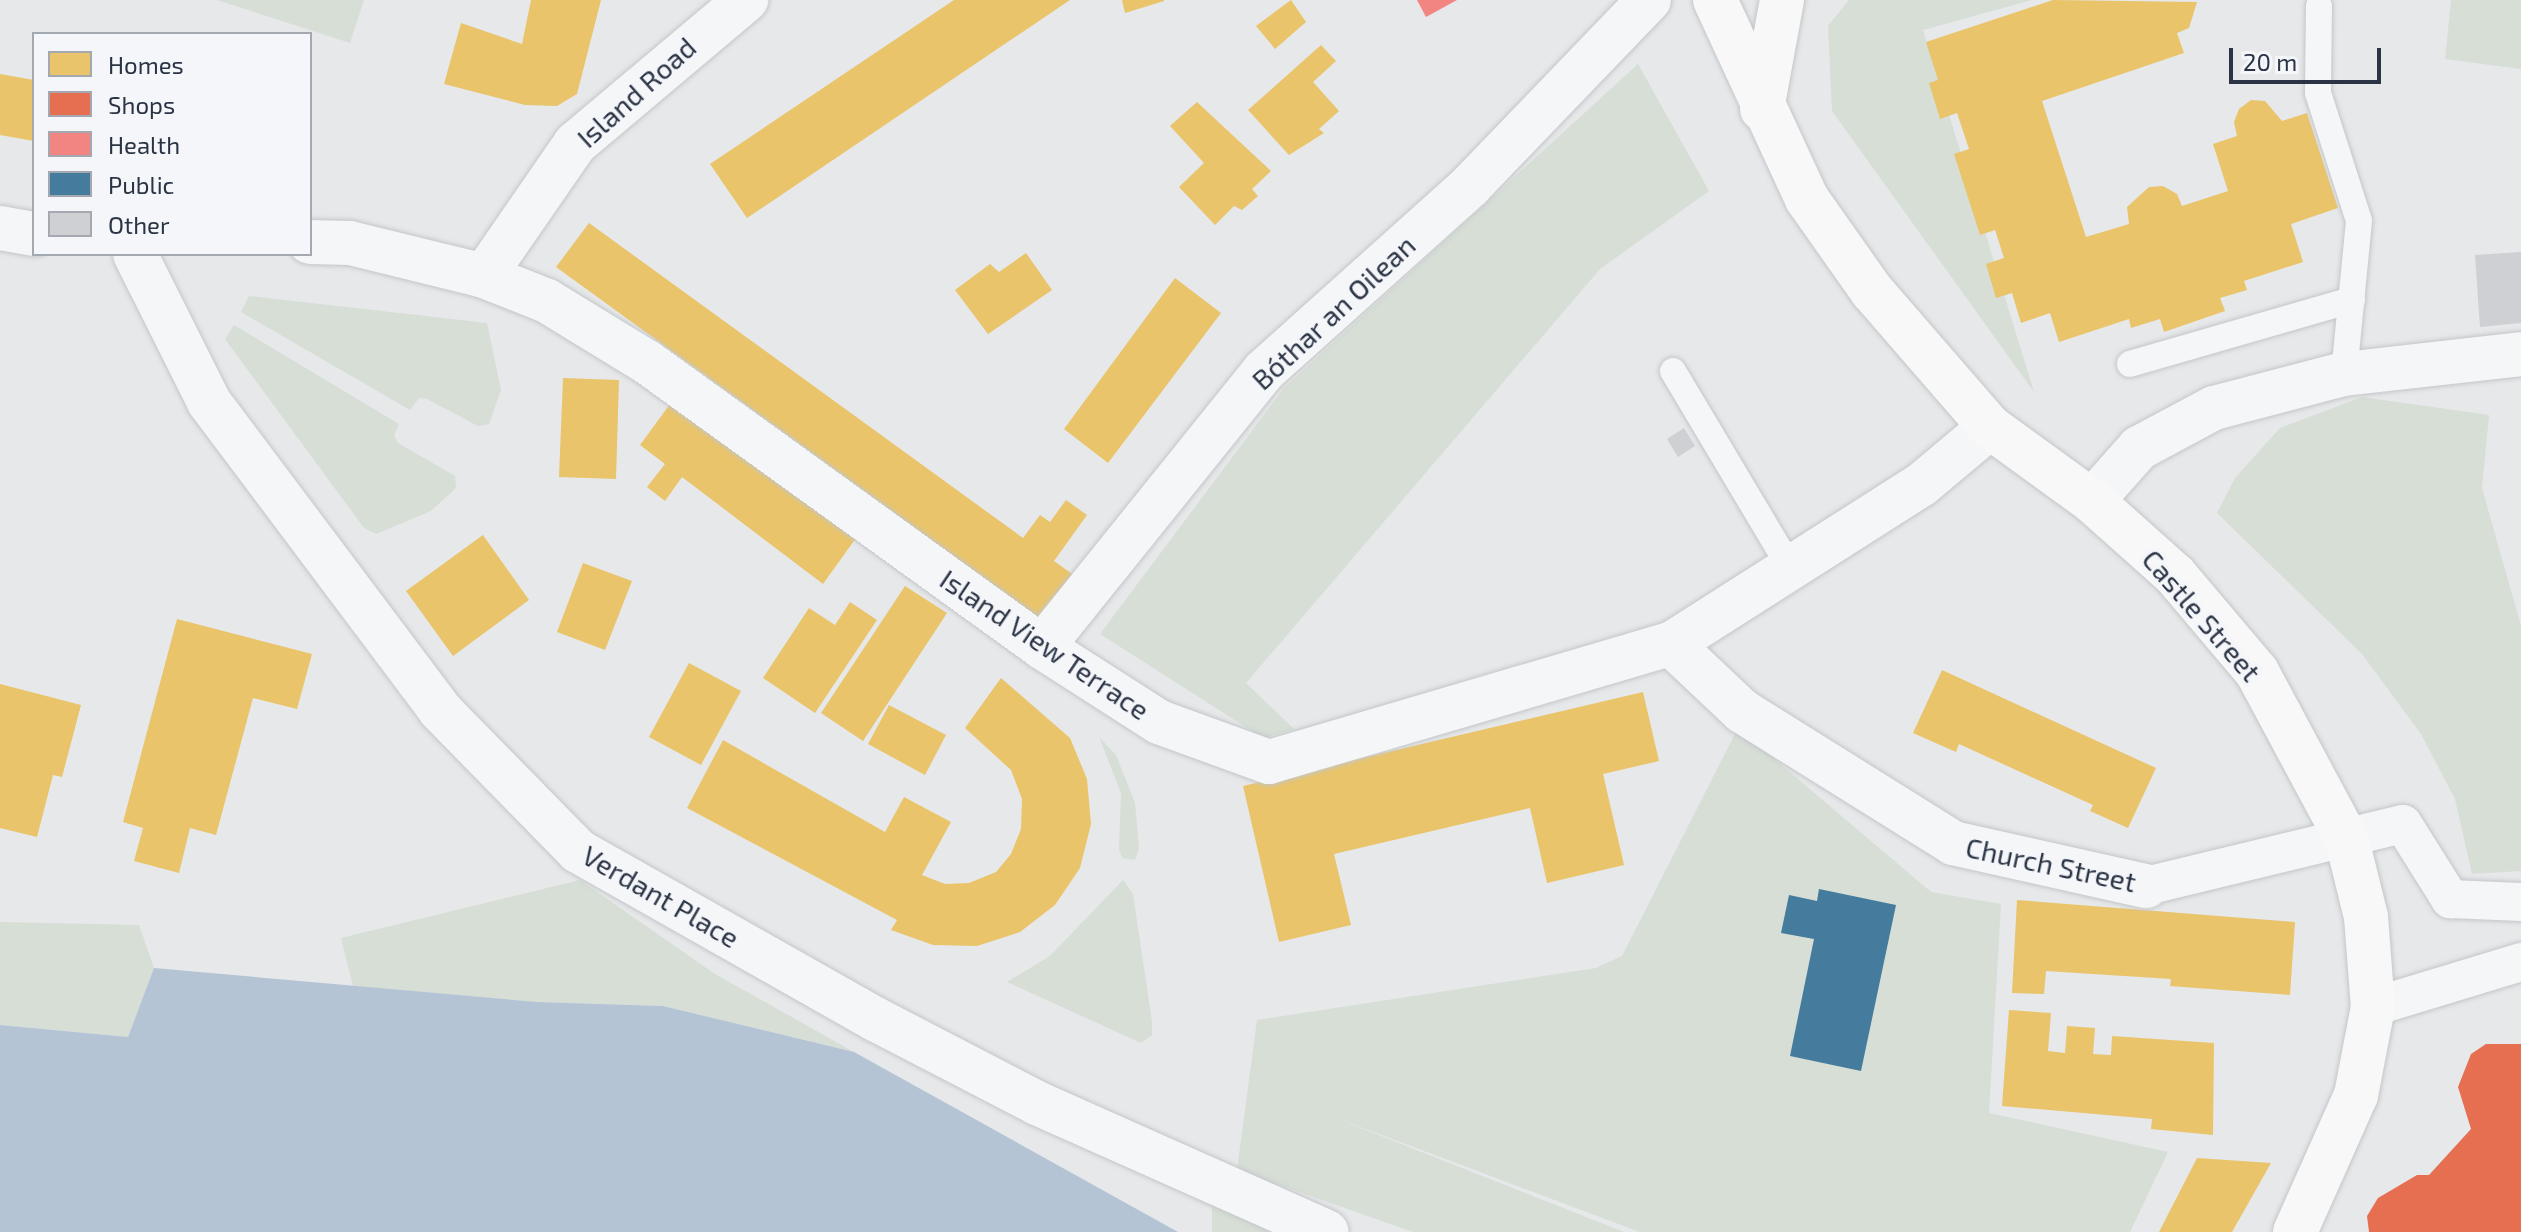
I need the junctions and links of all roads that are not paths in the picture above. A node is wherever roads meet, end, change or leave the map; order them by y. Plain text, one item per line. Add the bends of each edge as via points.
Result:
1 (746, 0) edge
2 (1649, 0) edge
3 (1715, 0) edge
4 (1782, 0) edge
5 (2319, 6) dead end
6 (1762, 109) junction
7 (0, 228) edge
8 (32, 234) edge
9 (312, 242) edge
10 (136, 256) edge
11 (484, 276) junction
12 (2352, 300) junction
13 (2521, 354) edge
14 (2130, 364) dead end
15 (1673, 371) dead end
16 (2344, 374) junction
17 (1990, 427) junction
18 (2092, 501) junction
19 (1792, 571) junction
20 (1671, 644) junction
21 (1042, 647) junction
22 (2347, 840) junction
23 (2146, 886) joint
24 (2521, 902) edge
25 (2521, 962) edge
26 (2373, 1007) junction
27 (1327, 1232) edge
28 (2295, 1232) edge

1 - 11 street, Island Road via 575,144
2 - 21 street, Bóthar an Oilean via 1470,186 1264,371
3 - 6 main road, Castle Street
4 - 6 main road
5 - 12 lane via 2318,93 2359,221
6 - 17 main road, Castle Street via 1807,199 1872,291
7 - 8 street
9 - 11 street via 350,243
10 - 27 street, Verdant Place via 209,402 440,710 578,851 877,1020 1037,1103
11 - 21 street, Island View Terrace via 547,301 647,362
12 - 14 lane
12 - 16 lane
13 - 16 street
15 - 19 lane
16 - 18 street via 2214,408 2139,448
17 - 18 main road, Castle Street
17 - 19 street, Island View Terrace via 1921,485
18 - 22 main road, Castle Street via 2175,575 2257,672
19 - 20 street, Island View Terrace
20 - 21 street, Island View Terrace via 1269,762 1159,722
20 - 23 street, Church Street via 1742,711 1953,843
22 - 23 street, Church Street
22 - 24 street, Church Street via 2403,824 2450,899
22 - 26 main road, Castle Street via 2366,917
25 - 26 street
26 - 28 main road, Castle Street via 2356,1095

